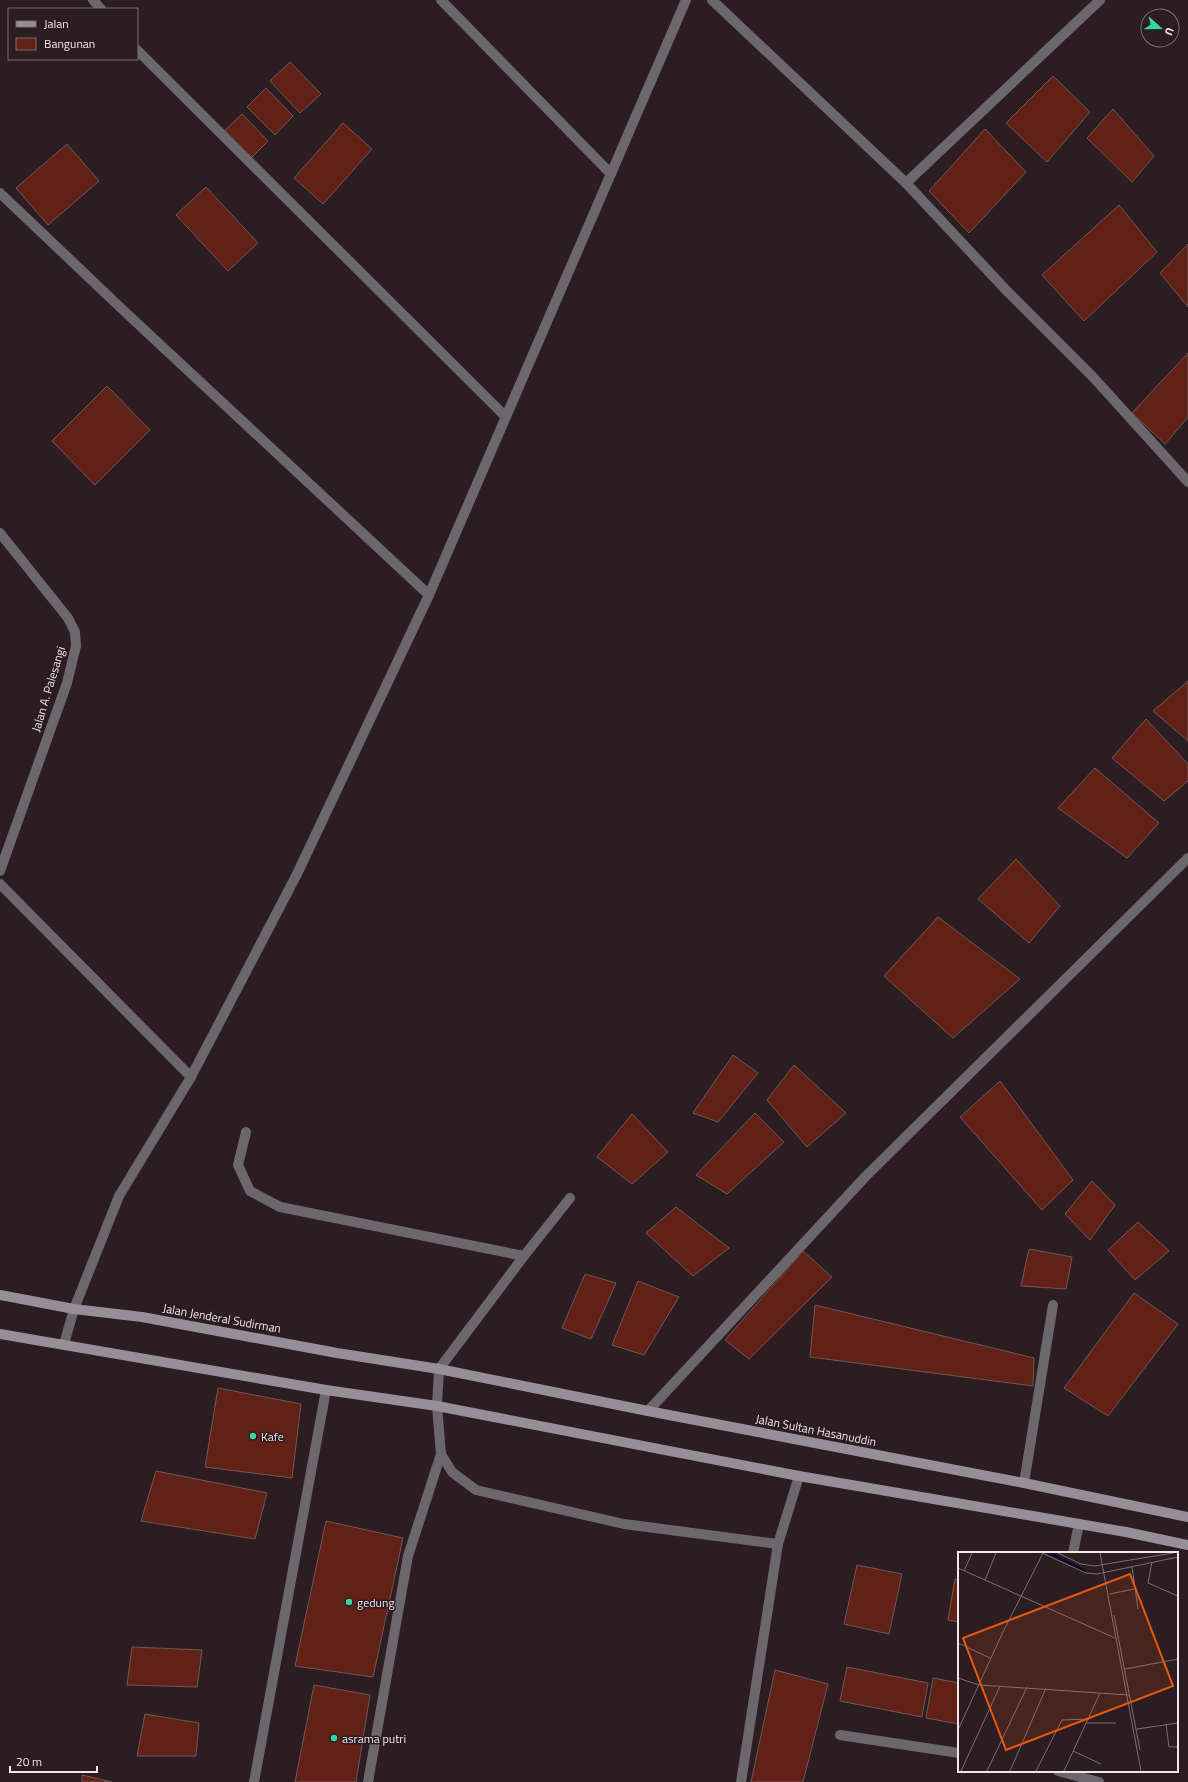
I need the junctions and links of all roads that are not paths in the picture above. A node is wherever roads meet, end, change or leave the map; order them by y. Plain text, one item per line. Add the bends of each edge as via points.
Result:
1 (93, 0) edge
2 (441, 0) edge
3 (686, 0) edge
4 (712, 0) edge
5 (1100, 0) edge
6 (99, 8) edge
7 (138, 51) edge
8 (611, 174) junction
9 (906, 182) junction
10 (0, 193) edge
11 (506, 417) junction
12 (1188, 482) edge
13 (0, 533) edge
14 (429, 595) junction
15 (1188, 858) edge
16 (0, 871) edge
17 (0, 884) edge
18 (191, 1077) junction
19 (246, 1132) dead end
20 (570, 1198) dead end
21 (524, 1256) junction
22 (0, 1295) edge
23 (1053, 1305) dead end
24 (74, 1309) junction
25 (0, 1334) edge
26 (64, 1344) junction
27 (439, 1369) junction
28 (326, 1390) junction
29 (437, 1406) junction
30 (648, 1411) junction
31 (441, 1454) junction
32 (799, 1476) junction
33 (1024, 1483) junction
34 (1188, 1517) edge
35 (1079, 1524) junction
36 (778, 1544) junction
37 (1188, 1545) edge
38 (1073, 1552) edge
39 (840, 1735) dead end
40 (958, 1753) edge
41 (1062, 1772) edge
42 (254, 1782) edge
43 (368, 1782) edge
44 (741, 1782) edge
45 (1099, 1782) edge

1 - 6 street
2 - 8 street
3 - 8 street
4 - 9 street
5 - 9 street
7 - 11 street
8 - 11 street
9 - 12 street via 1006,290 1093,377
10 - 14 street
11 - 14 street
13 - 16 street, Jalan A. Palesangi via 68,618 75,632 76,646 67,683
14 - 18 street via 297,874
15 - 30 street via 866,1176
17 - 18 street
18 - 24 street via 119,1196
19 - 21 street via 238,1165 250,1191 280,1207
20 - 21 street
21 - 27 street
22 - 24 main road, Jalan Jenderal Sudirman
23 - 33 street
24 - 26 street
24 - 27 main road, Jalan Jenderal Sudirman via 142,1317
25 - 26 main road
26 - 28 main road
27 - 29 street
27 - 30 main road, Jalan Sultan Hasanuddin
28 - 29 main road
28 - 42 street
29 - 31 street
29 - 32 main road
30 - 33 main road, Jalan Sultan Hasanuddin
31 - 36 street via 452,1472 476,1490 624,1524
31 - 43 street via 408,1556
32 - 35 main road
32 - 36 street
33 - 34 main road, Jalan Sultan Hasanuddin
35 - 37 main road
35 - 38 street
36 - 44 street
39 - 40 street
41 - 45 street

